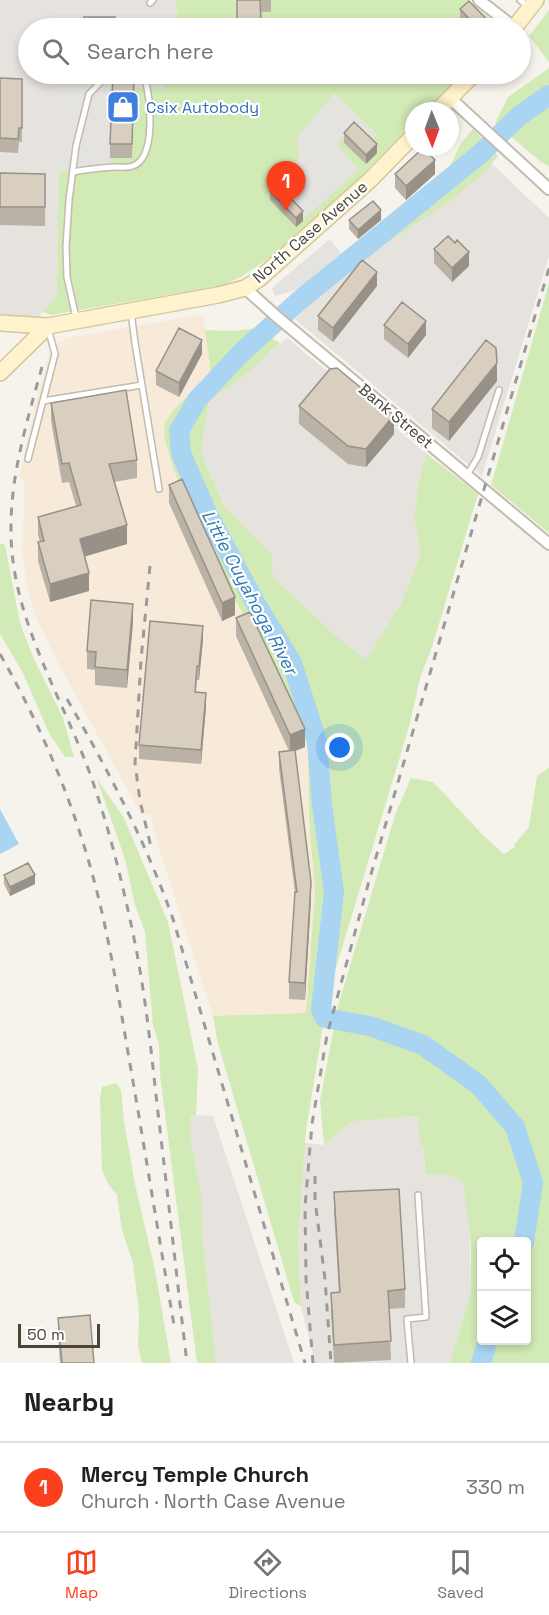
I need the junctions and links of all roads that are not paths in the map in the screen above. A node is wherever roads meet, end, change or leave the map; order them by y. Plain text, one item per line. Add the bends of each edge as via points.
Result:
1 (479, 0) edge
2 (529, 3) edge
3 (502, 18) edge
4 (521, 18) edge
5 (99, 84) edge
6 (146, 84) edge
7 (464, 84) edge
8 (450, 98) junction
9 (446, 102) edge
10 (405, 144) edge
11 (73, 172) junction
12 (549, 189) edge
13 (245, 288) junction
14 (131, 310) junction
15 (77, 320) junction
16 (0, 323) edge
17 (48, 326) junction
18 (0, 374) edge
19 (142, 385) junction
20 (499, 390) dead end
21 (43, 401) junction
22 (28, 459) dead end
23 (467, 475) junction
24 (159, 489) dead end
25 (549, 544) edge
26 (418, 1195) dead end
27 (411, 1363) edge

1 - 3 street
2 - 4 street
5 - 11 lane via 89,94
6 - 11 lane via 150,132 142,158 133,166
7 - 8 street
8 - 9 street
8 - 12 street
10 - 13 street, North Case Avenue via 352,196
11 - 15 lane via 66,247 67,277
13 - 14 street, North Case Avenue
13 - 23 street, Bank Street
14 - 15 street, North Case Avenue
14 - 19 lane
15 - 17 street, North Case Avenue
16 - 17 street, North Case Avenue
17 - 18 street
17 - 21 lane via 55,354
19 - 21 lane
19 - 24 lane
20 - 23 lane via 478,458
21 - 22 lane
23 - 25 street, Bank Street
26 - 27 lane via 426,1317 407,1319

